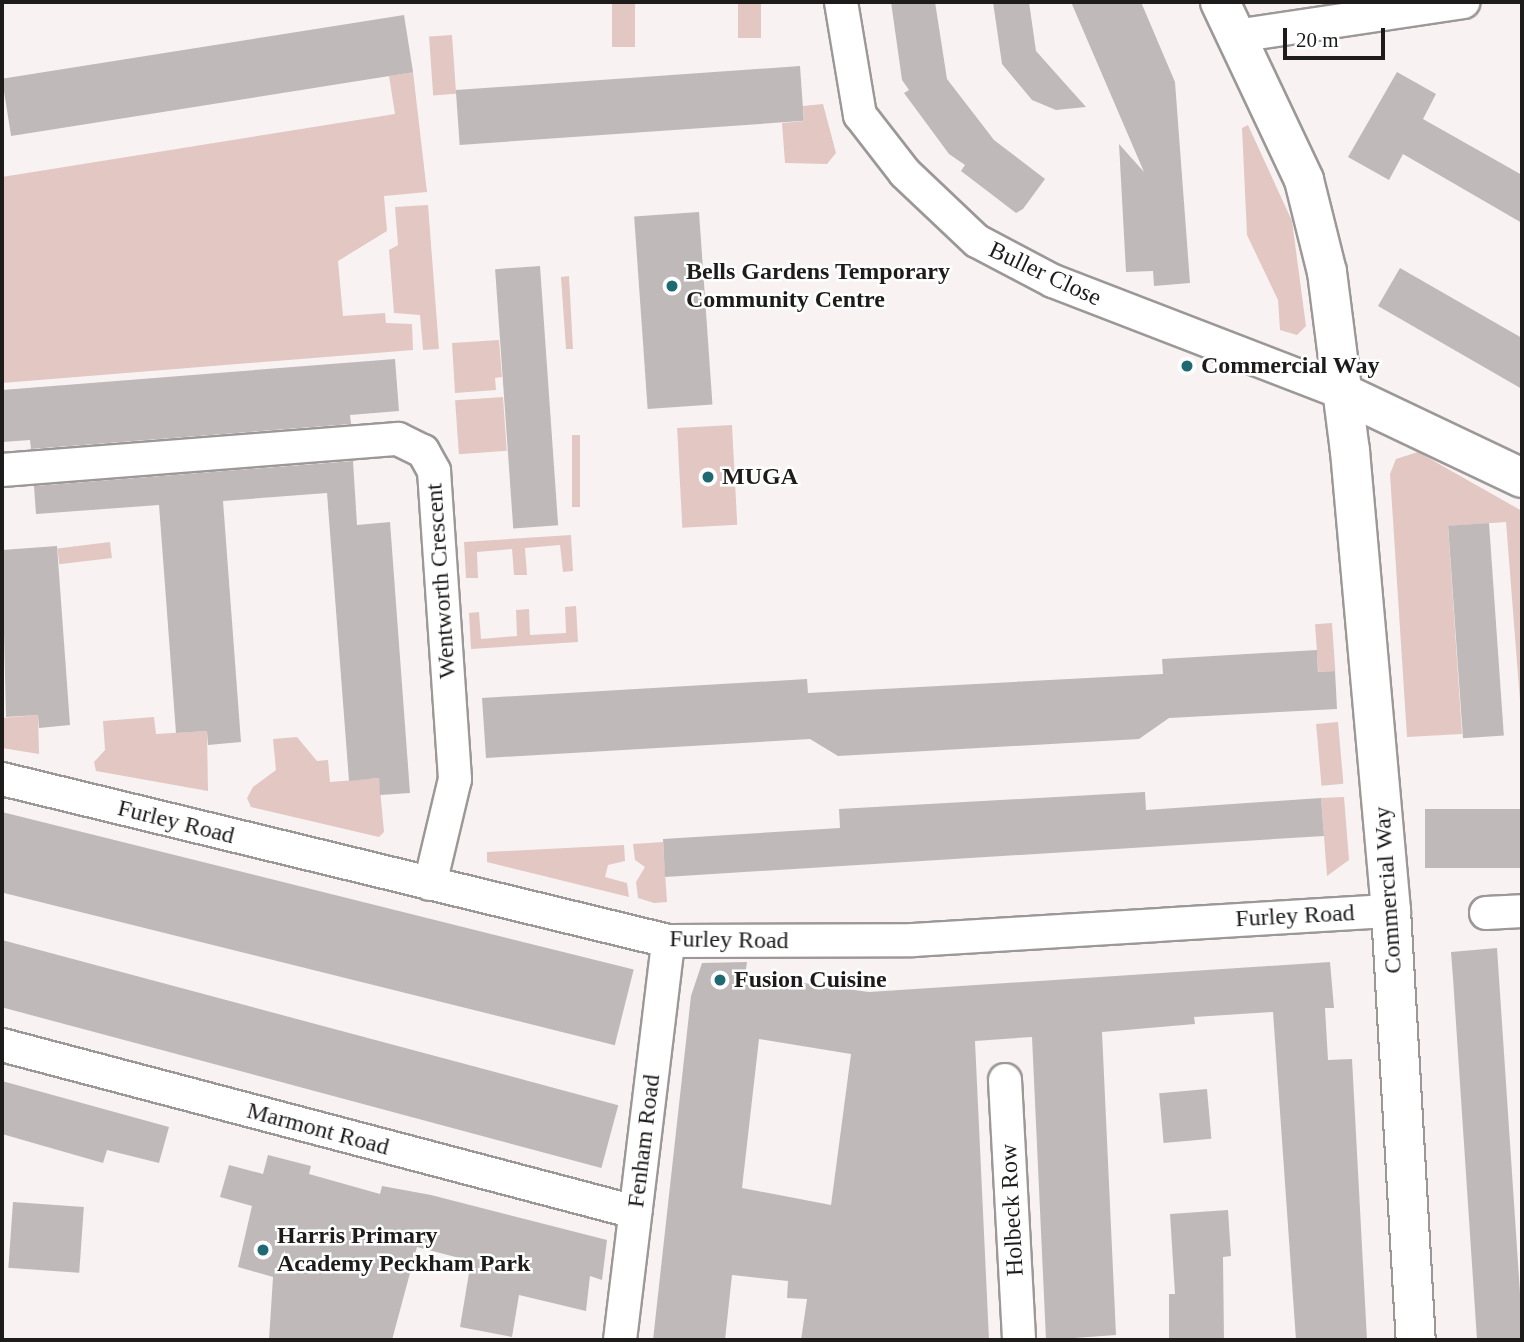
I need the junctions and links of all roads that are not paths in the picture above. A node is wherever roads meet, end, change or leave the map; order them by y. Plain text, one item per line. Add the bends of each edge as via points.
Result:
1 (841, 2) edge
2 (1220, 2) edge
3 (1443, 3) edge
4 (1236, 36) junction
5 (1343, 393) junction
6 (2, 470) edge
7 (1522, 478) edge
8 (2, 779) edge
9 (430, 884) junction
10 (1391, 911) junction
11 (1522, 911) edge
12 (1486, 913) dead end
13 (668, 941) junction
14 (2, 1045) edge
15 (1004, 1080) dead end
16 (635, 1212) junction
17 (620, 1340) edge
18 (1019, 1340) edge
19 (1416, 1340) edge

1 - 5 street, Buller Close via 860,115 905,173 976,241 1066,286
2 - 4 street, Commercial Way
3 - 4 street
4 - 5 street, Commercial Way via 1315,212
5 - 7 street
5 - 10 street, Commercial Way
6 - 9 street, Wentworth Crescent via 398,439 423,451 434,471 455,779
8 - 9 street, Furley Road
9 - 13 street, Furley Road
10 - 13 street, Furley Road via 913,940
10 - 19 street, Commercial Way
11 - 12 street
13 - 16 street, Fenham Road
14 - 16 street, Marmont Road
15 - 18 street, Holbeck Row
16 - 17 street, Fenham Road

